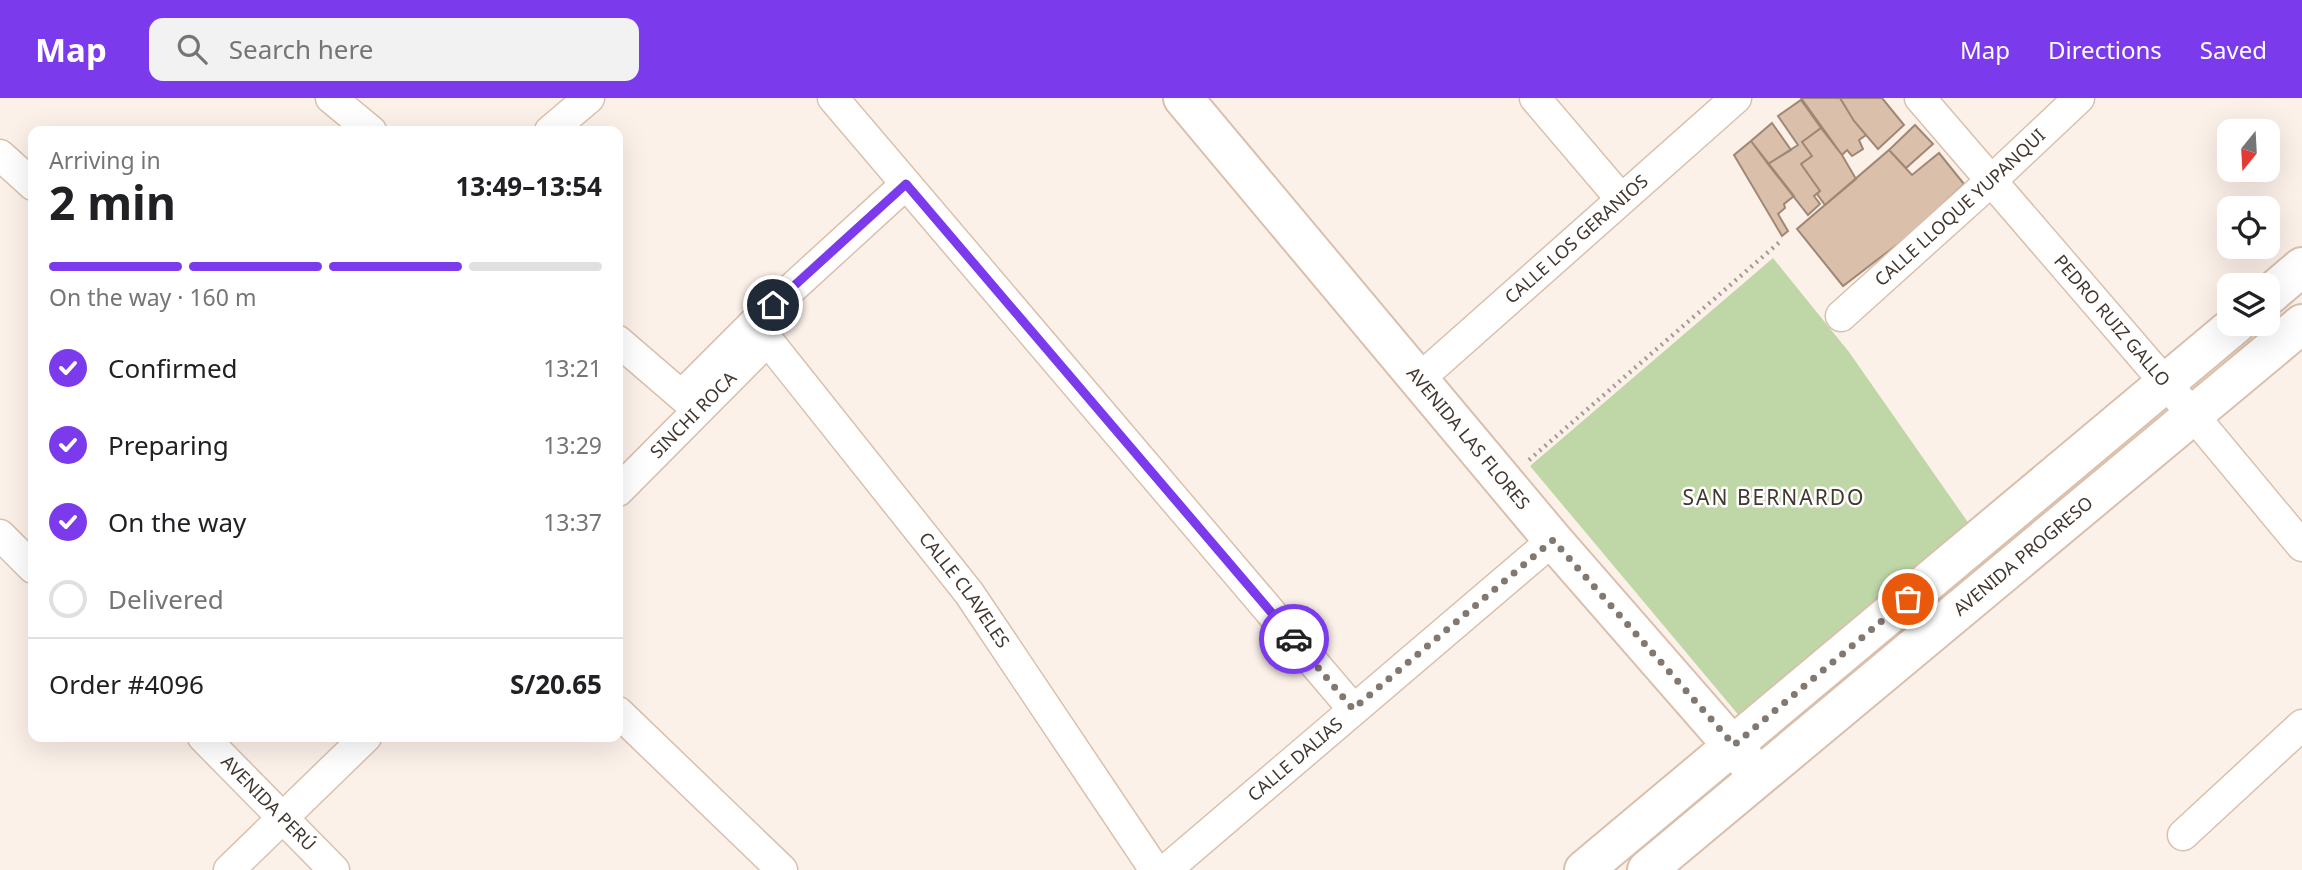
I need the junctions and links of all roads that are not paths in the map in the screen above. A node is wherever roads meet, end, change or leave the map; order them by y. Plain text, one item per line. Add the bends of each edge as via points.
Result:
1 (331, 98) edge
2 (589, 98) edge
3 (833, 98) edge
4 (1183, 98) edge
5 (1535, 98) edge
6 (1736, 98) edge
7 (1920, 98) edge
8 (2079, 98) edge
9 (365, 126) edge
10 (556, 126) edge
11 (0, 155) edge
12 (28, 180) edge
13 (1991, 181) junction
14 (906, 184) junction
15 (1621, 199) junction
16 (2302, 267) edge
17 (2280, 286) edge
18 (1841, 316) dead end
19 (2302, 324) edge
20 (761, 331) junction
21 (2222, 336) edge
22 (623, 345) edge
23 (1418, 380) junction
24 (2165, 383) junction
25 (691, 403) junction
26 (2193, 415) junction
27 (623, 485) edge
28 (0, 535) edge
29 (1553, 540) junction
30 (2302, 546) edge
31 (28, 563) edge
32 (1353, 709) junction
33 (623, 717) edge
34 (2302, 725) edge
35 (207, 742) edge
36 (361, 742) edge
37 (1734, 745) junction
38 (1759, 776) junction
39 (283, 817) junction
40 (2182, 835) dead end
41 (229, 870) edge
42 (334, 870) edge
43 (782, 870) edge
44 (1154, 870) edge
45 (1166, 870) edge
46 (1584, 870) edge
47 (1647, 870) edge

1 - 9 street
2 - 10 street
3 - 14 street
4 - 23 main road, AVENIDA LAS FLORES
5 - 15 street
6 - 15 street, CALLE LOS GERANIOS
7 - 13 street, PEDRO RUIZ GALLO
8 - 13 street, CALLE LLOQUE YUPANQUI
11 - 12 street
13 - 18 street, CALLE LLOQUE YUPANQUI
13 - 24 street, PEDRO RUIZ GALLO
14 - 20 street, SINCHI ROCA
14 - 32 street
15 - 23 street, CALLE LOS GERANIOS
16 - 17 main road
19 - 26 main road, AVENIDA PROGRESO
20 - 25 street, SINCHI ROCA
20 - 44 street, CALLE CLAVELES via 969,593
21 - 24 main road
22 - 25 street
23 - 29 main road, AVENIDA LAS FLORES
24 - 26 street, PEDRO RUIZ GALLO
24 - 37 main road
25 - 27 street, SINCHI ROCA
26 - 30 street, PEDRO RUIZ GALLO
26 - 38 main road, AVENIDA PROGRESO
28 - 31 street
29 - 32 street, CALLE DALIAS
29 - 37 main road, AVENIDA LAS FLORES
32 - 45 street, CALLE DALIAS
33 - 43 street
34 - 40 street
35 - 39 street, AVENIDA PERÚ
36 - 39 street
37 - 38 main road, AVENIDA LAS FLORES
37 - 46 main road
38 - 47 main road, AVENIDA PROGRESO
39 - 41 street
39 - 42 street, AVENIDA PERÚ

